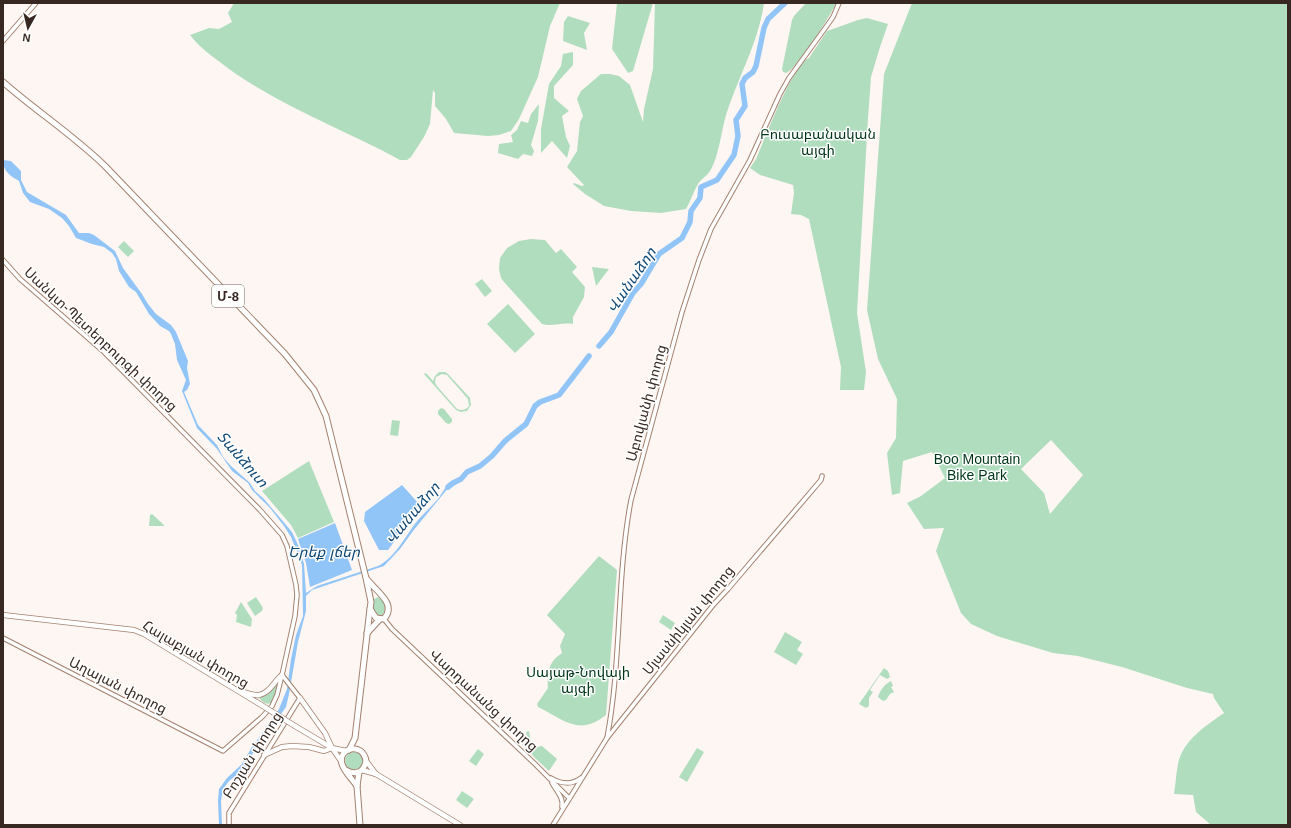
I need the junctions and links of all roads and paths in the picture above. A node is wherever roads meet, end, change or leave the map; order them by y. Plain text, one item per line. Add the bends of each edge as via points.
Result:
1 (36, 3) edge
2 (839, 3) edge
3 (3, 41) edge
4 (3, 82) edge
5 (3, 260) edge
6 (822, 476) dead end
7 (366, 578) junction
8 (384, 597) junction
9 (371, 602) junction
10 (370, 609) junction
11 (3, 615) edge
12 (382, 619) junction
13 (367, 633) junction
14 (3, 638) edge
15 (282, 676) junction
16 (239, 692) junction
17 (300, 698) junction
18 (355, 738) junction
19 (607, 738) junction
20 (332, 748) junction
21 (347, 750) junction
22 (359, 750) junction
23 (223, 751) joint
24 (264, 755) junction
25 (342, 761) junction
26 (366, 761) junction
27 (346, 770) junction
28 (361, 771) junction
29 (376, 774) junction
30 (584, 776) junction
31 (548, 777) junction
32 (357, 786) junction
33 (569, 798) junction
34 (562, 811) junction
35 (229, 825) edge
36 (360, 825) edge
37 (460, 825) edge
38 (553, 825) edge

1 - 3 street
2 - 19 street, Աբովյանի փողոց via 830,22 780,94 752,155 711,229 687,294 631,500 622,567 613,708
4 - 7 highway, Մ-8 via 105,166 285,354 309,383 326,416
5 - 15 street, Սանկտ-Պետերբուրգի փողոց via 20,279 123,371 282,535 289,554 297,593 295,616
6 - 19 street, Մյասնիկյան փողոց via 792,515 701,619
7 - 8 highway, Մ-8
7 - 9 highway, Մ-8
8 - 9 highway via 376,596
8 - 12 highway via 388,608
9 - 10 highway
10 - 12 highway via 375,617
10 - 13 highway
11 - 16 main road, Հալաբյան փողոց via 134,630
12 - 13 highway
12 - 31 street, Վարդանանց փողոց
13 - 18 highway
14 - 23 street, Աղայան փողոց
15 - 16 main road via 262,695
15 - 17 street
15 - 23 street, Սանկտ-Պետերբուրգի փողոց via 277,695 268,711
16 - 20 main road, Հալաբյան փողոց, bridge
17 - 20 main road via 325,733
17 - 24 street, Բոշյան փողոց
18 - 21 highway
18 - 22 highway
19 - 30 street, Մյասնիկյան փողոց
20 - 21 main road
20 - 24 main road via 324,751 309,747 282,747
20 - 25 main road
21 - 22 highway
21 - 25 highway
22 - 26 highway via 364,754
24 - 35 street, Բոշյան փողոց via 229,813
25 - 27 highway
26 - 28 highway
26 - 29 main road
27 - 28 highway via 352,773
27 - 32 highway
28 - 29 main road
28 - 32 highway
29 - 37 main road
30 - 31 street via 567,783
30 - 33 street, Մյասնիկյան փողոց
31 - 33 street, Վարդանանց փողոց
31 - 34 street via 561,798
32 - 36 highway
33 - 34 street, Մյասնիկյան փողոց
34 - 38 street, Մյասնիկյան փողոց

